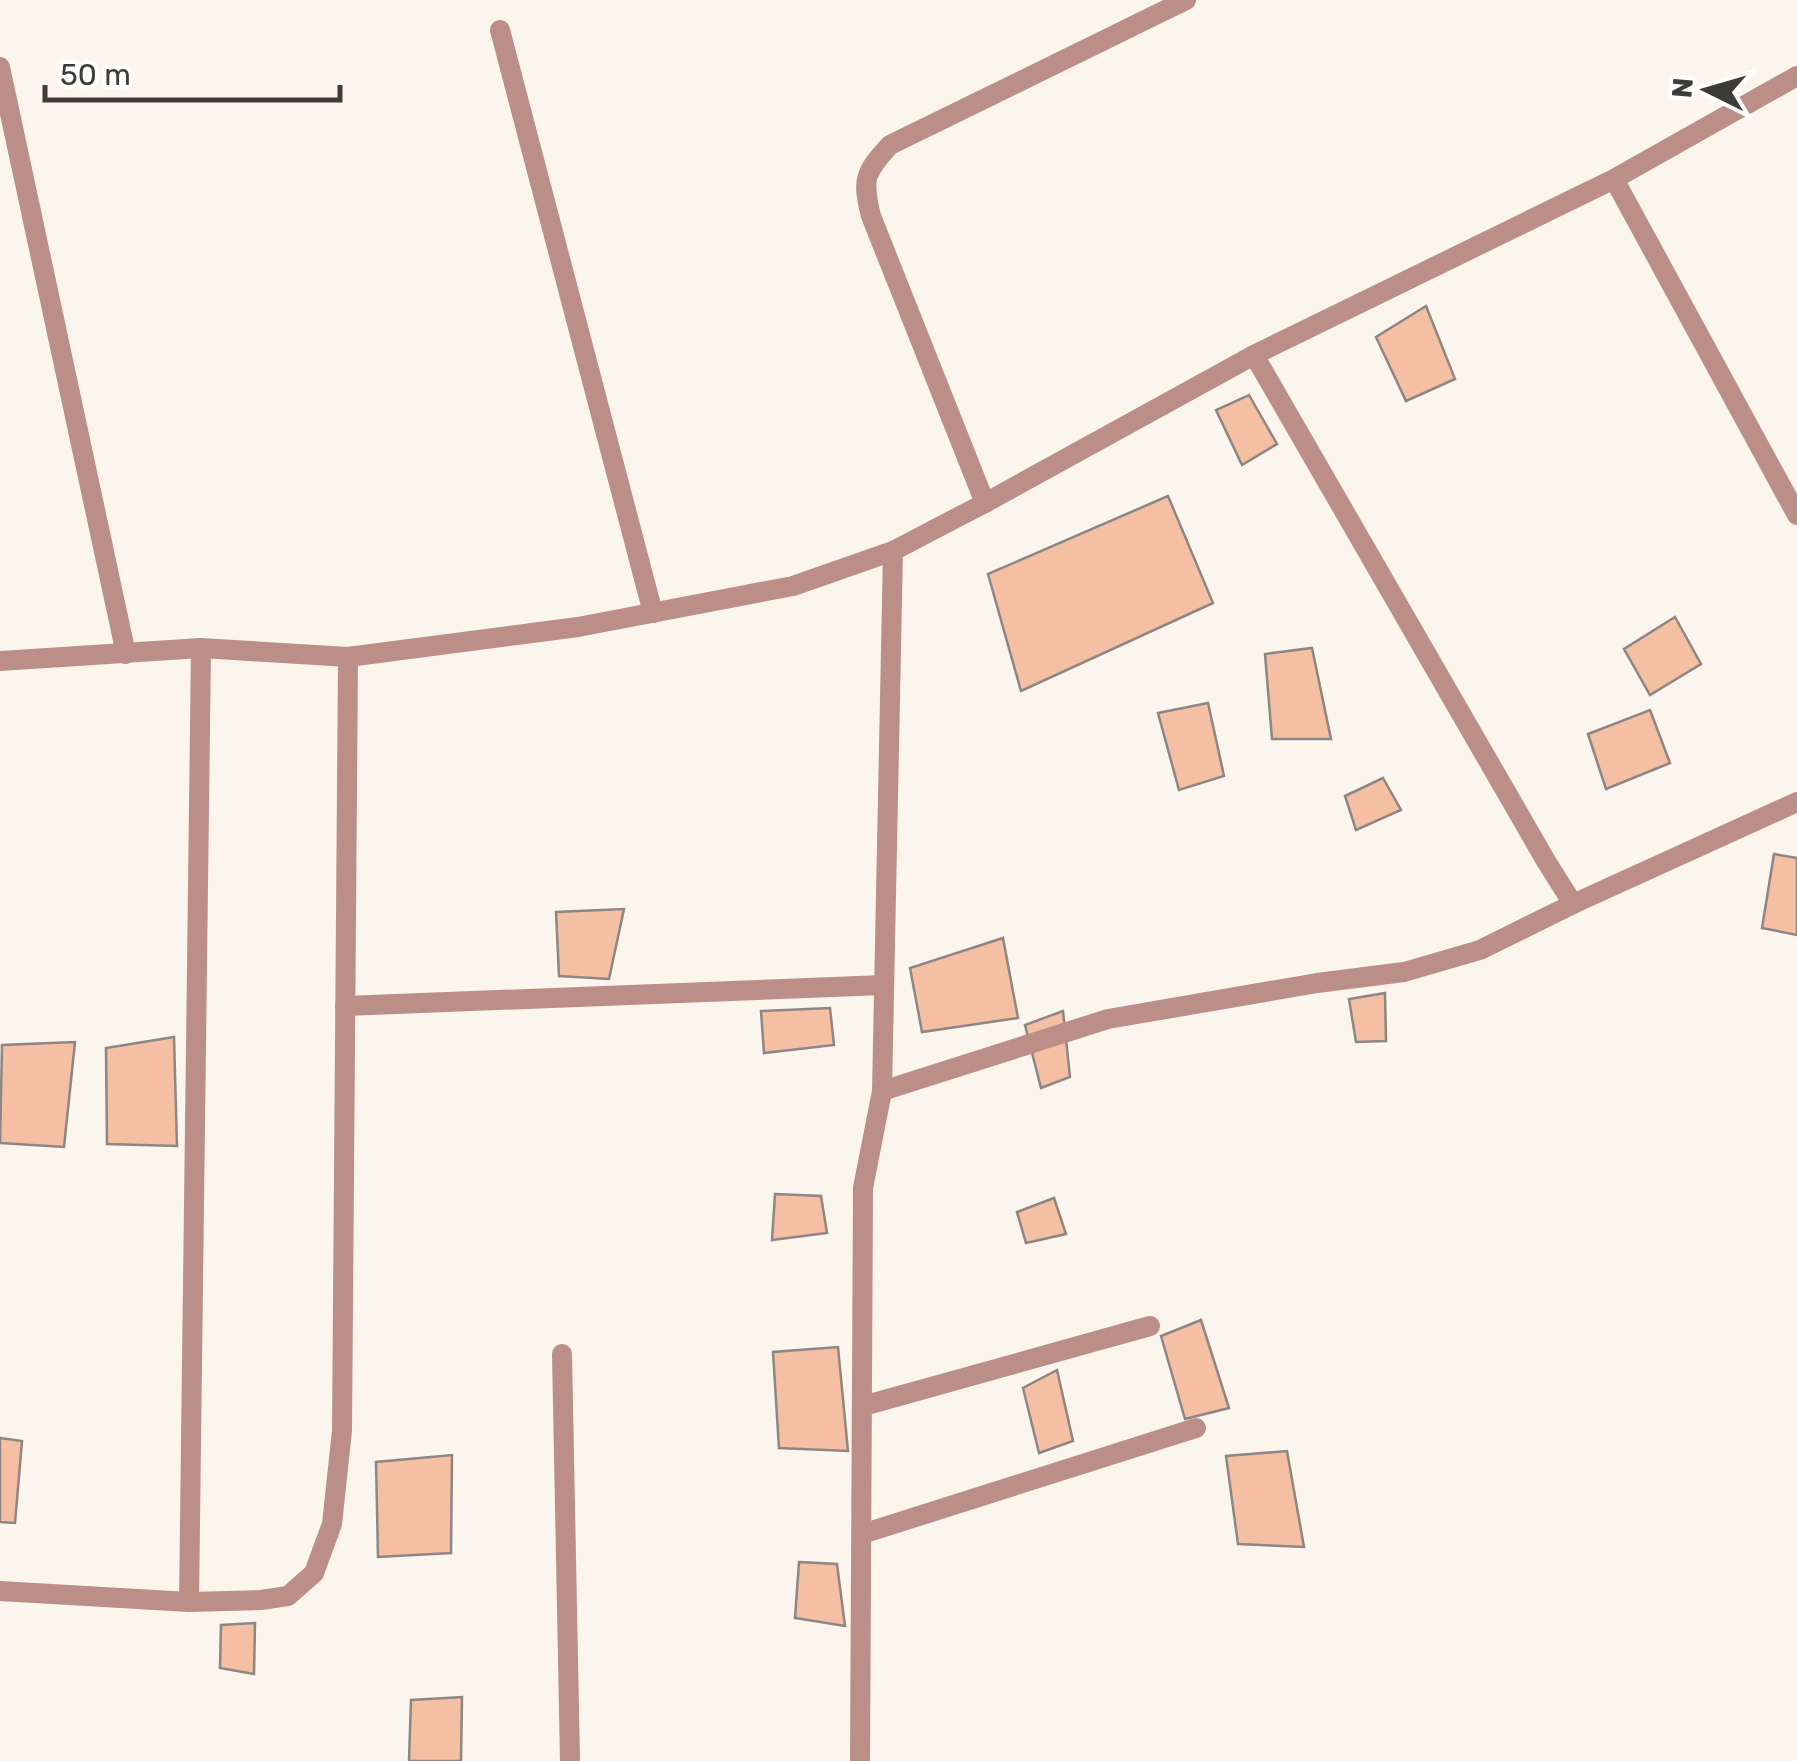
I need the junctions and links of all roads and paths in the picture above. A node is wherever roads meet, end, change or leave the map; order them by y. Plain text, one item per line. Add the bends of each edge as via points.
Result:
1 (1186, 0) edge
2 (500, 30) dead end
3 (0, 67) edge
4 (1797, 76) edge
5 (1614, 180) junction
6 (1254, 355) junction
7 (986, 503) junction
8 (1797, 514) edge
9 (894, 551) junction
10 (653, 613) junction
11 (201, 648) junction
12 (126, 654) junction
13 (348, 657) junction
14 (0, 660) edge
15 (1797, 802) edge
16 (1573, 904) junction
17 (884, 985) junction
18 (345, 1006) junction
19 (882, 1092) junction
20 (1150, 1326) dead end
21 (562, 1354) dead end
22 (862, 1406) junction
23 (1196, 1428) dead end
24 (862, 1534) junction
25 (0, 1591) edge
26 (189, 1602) junction
27 (570, 1761) edge
28 (860, 1761) edge

1 - 7 street via 890,145 872,164 864,188 871,216
2 - 10 street
3 - 12 street
4 - 5 street
5 - 6 street
5 - 8 street
6 - 7 street
6 - 16 street
7 - 9 street
9 - 10 street via 793,586
9 - 17 street
10 - 13 street
11 - 12 street
11 - 13 street
11 - 26 street
12 - 14 street
13 - 18 street
15 - 16 street
16 - 19 street via 1480,950 1404,972 1108,1019
17 - 18 street
17 - 19 street
18 - 26 street via 342,1431 332,1524 314,1572 288,1596
19 - 22 street via 863,1188
20 - 22 street
21 - 27 street
22 - 24 street
23 - 24 street
24 - 28 street
25 - 26 street

